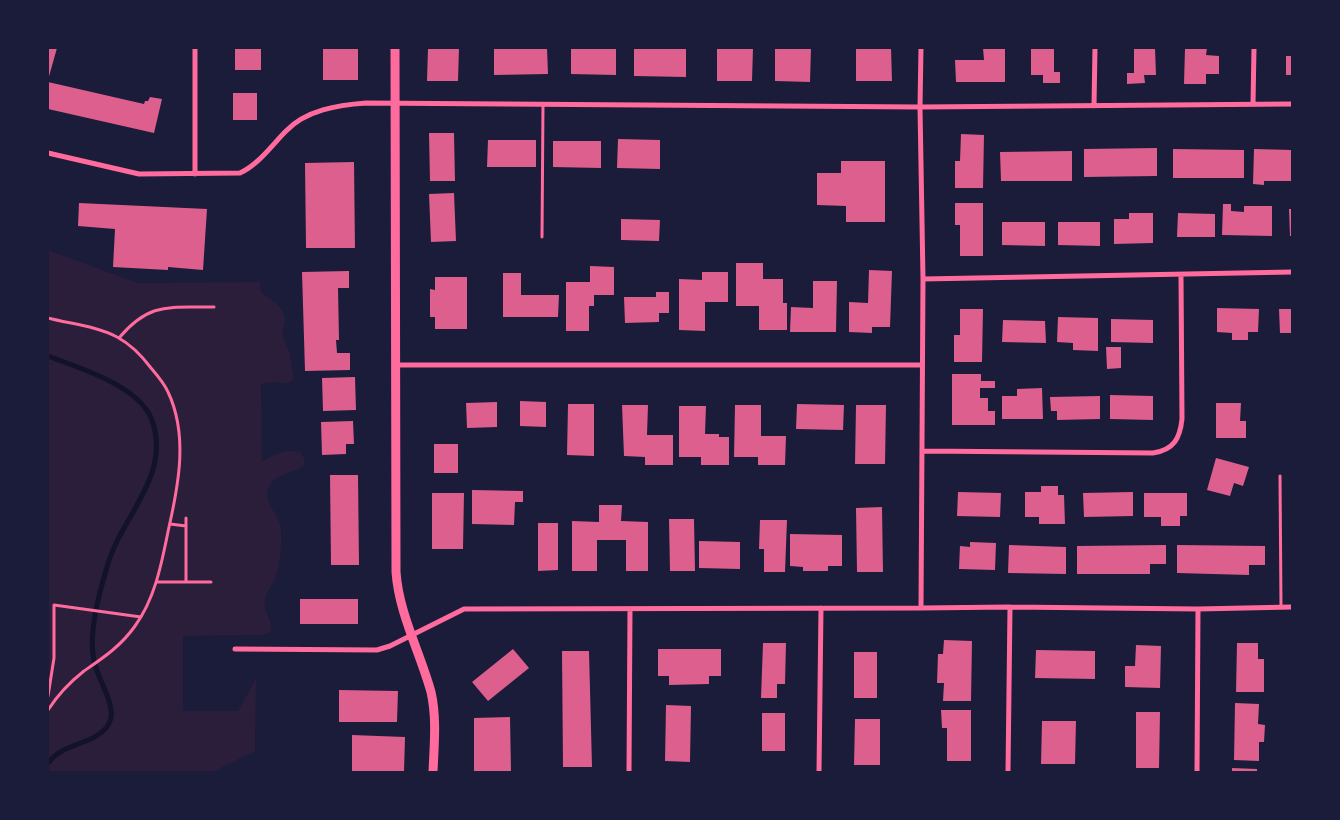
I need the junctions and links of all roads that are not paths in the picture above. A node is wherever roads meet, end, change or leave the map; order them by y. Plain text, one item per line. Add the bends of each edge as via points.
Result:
1 (195, 48) edge
2 (395, 48) edge
3 (922, 48) edge
4 (1095, 48) edge
5 (1254, 48) edge
6 (395, 103) junction
7 (544, 104) junction
8 (1253, 104) junction
9 (1292, 104) edge
10 (1094, 106) junction
11 (920, 108) junction
12 (48, 153) edge
13 (195, 174) junction
14 (542, 237) dead end
15 (1292, 272) edge
16 (1180, 275) junction
17 (923, 279) junction
18 (396, 365) junction
19 (922, 365) junction
20 (922, 451) junction
21 (1280, 476) dead end
22 (1010, 606) junction
23 (1281, 607) junction
24 (1292, 607) edge
25 (821, 608) junction
26 (921, 608) junction
27 (630, 609) junction
28 (1198, 609) junction
29 (412, 636) junction
30 (235, 649) dead end
31 (434, 772) edge
32 (629, 772) edge
33 (819, 772) edge
34 (1008, 772) edge
35 (1197, 772) edge

1 - 13 street
2 - 6 street
3 - 11 street
4 - 10 street
5 - 8 street
6 - 7 street
6 - 13 street via 349,104 315,113 288,129 248,170 231,174
6 - 18 street
7 - 11 street
7 - 14 lane
8 - 9 street
8 - 10 street
10 - 11 street
11 - 17 street
12 - 13 street via 135,173
15 - 16 street
16 - 17 street
16 - 20 street via 1181,433 1164,452
17 - 19 street
18 - 19 street
18 - 29 street via 396,572
19 - 20 street
20 - 26 street
21 - 23 lane
22 - 26 street
22 - 28 street
22 - 34 street
23 - 24 street
23 - 28 street
25 - 26 street
25 - 27 street
25 - 33 street
27 - 29 street via 464,609
27 - 32 street
28 - 35 street
29 - 30 street via 370,651
29 - 31 street via 431,695

